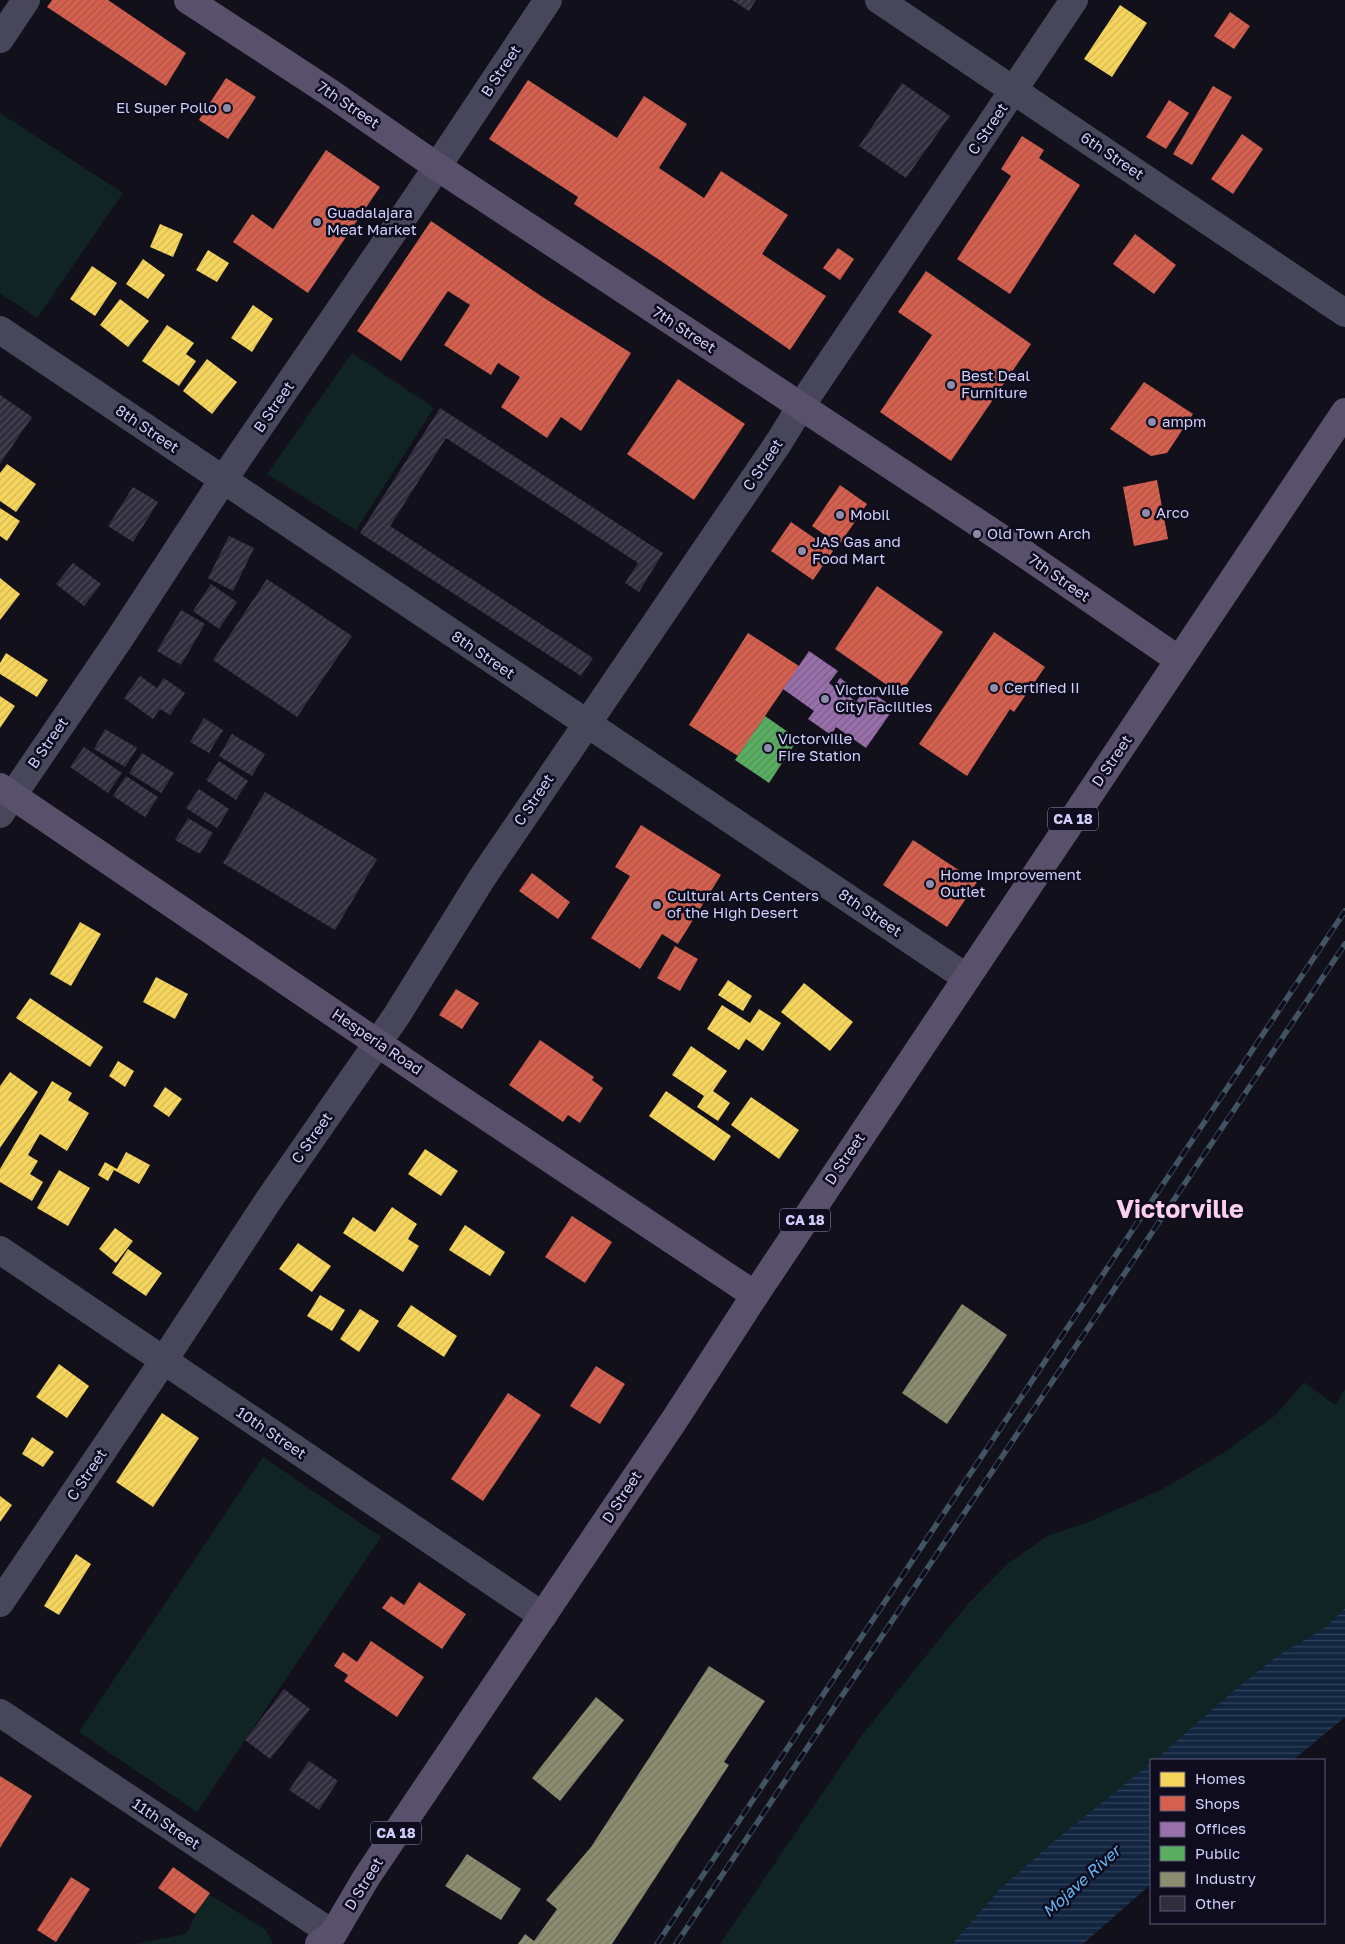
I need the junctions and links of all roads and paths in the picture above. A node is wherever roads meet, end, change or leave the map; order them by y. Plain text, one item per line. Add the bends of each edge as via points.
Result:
1 (26, 0) edge
2 (188, 0) edge
3 (548, 0) edge
4 (879, 0) edge
5 (1074, 0) edge
6 (0, 39) edge
7 (1013, 90) junction
8 (436, 166) junction
9 (1345, 313) edge
10 (0, 330) edge
11 (801, 406) junction
12 (1345, 412) edge
13 (223, 480) junction
14 (1180, 660) junction
15 (586, 724) junction
16 (4, 799) edge
17 (967, 978) junction
18 (378, 1043) junction
19 (0, 1250) edge
20 (755, 1295) junction
21 (164, 1360) junction
22 (0, 1603) edge
23 (542, 1616) junction
24 (0, 1713) edge
25 (328, 1941) edge

1 - 6 street
2 - 8 main road, 7th Street
3 - 8 street, B Street
4 - 7 street, 6th Street
5 - 7 street, C Street
7 - 9 street, 6th Street
7 - 11 street, C Street
8 - 11 main road, 7th Street
8 - 13 street, B Street
10 - 13 street, 8th Street
11 - 14 main road, 7th Street
11 - 15 street, C Street
12 - 14 main road, D Street
13 - 15 street, 8th Street
13 - 16 street, B Street via 120,638
14 - 17 main road, D Street / CA 18
15 - 17 street, 8th Street
15 - 18 street, C Street via 482,878
16 - 18 main road, Hesperia Road
17 - 20 main road, D Street / CA 18
18 - 20 main road, Hesperia Road
18 - 21 street, C Street via 268,1200
19 - 21 street, 10th Street
20 - 23 main road, D Street / CA 18
21 - 22 street, C Street
21 - 23 street, 10th Street
23 - 25 main road, D Street / CA 18 via 366,1878
24 - 25 street, 11th Street

